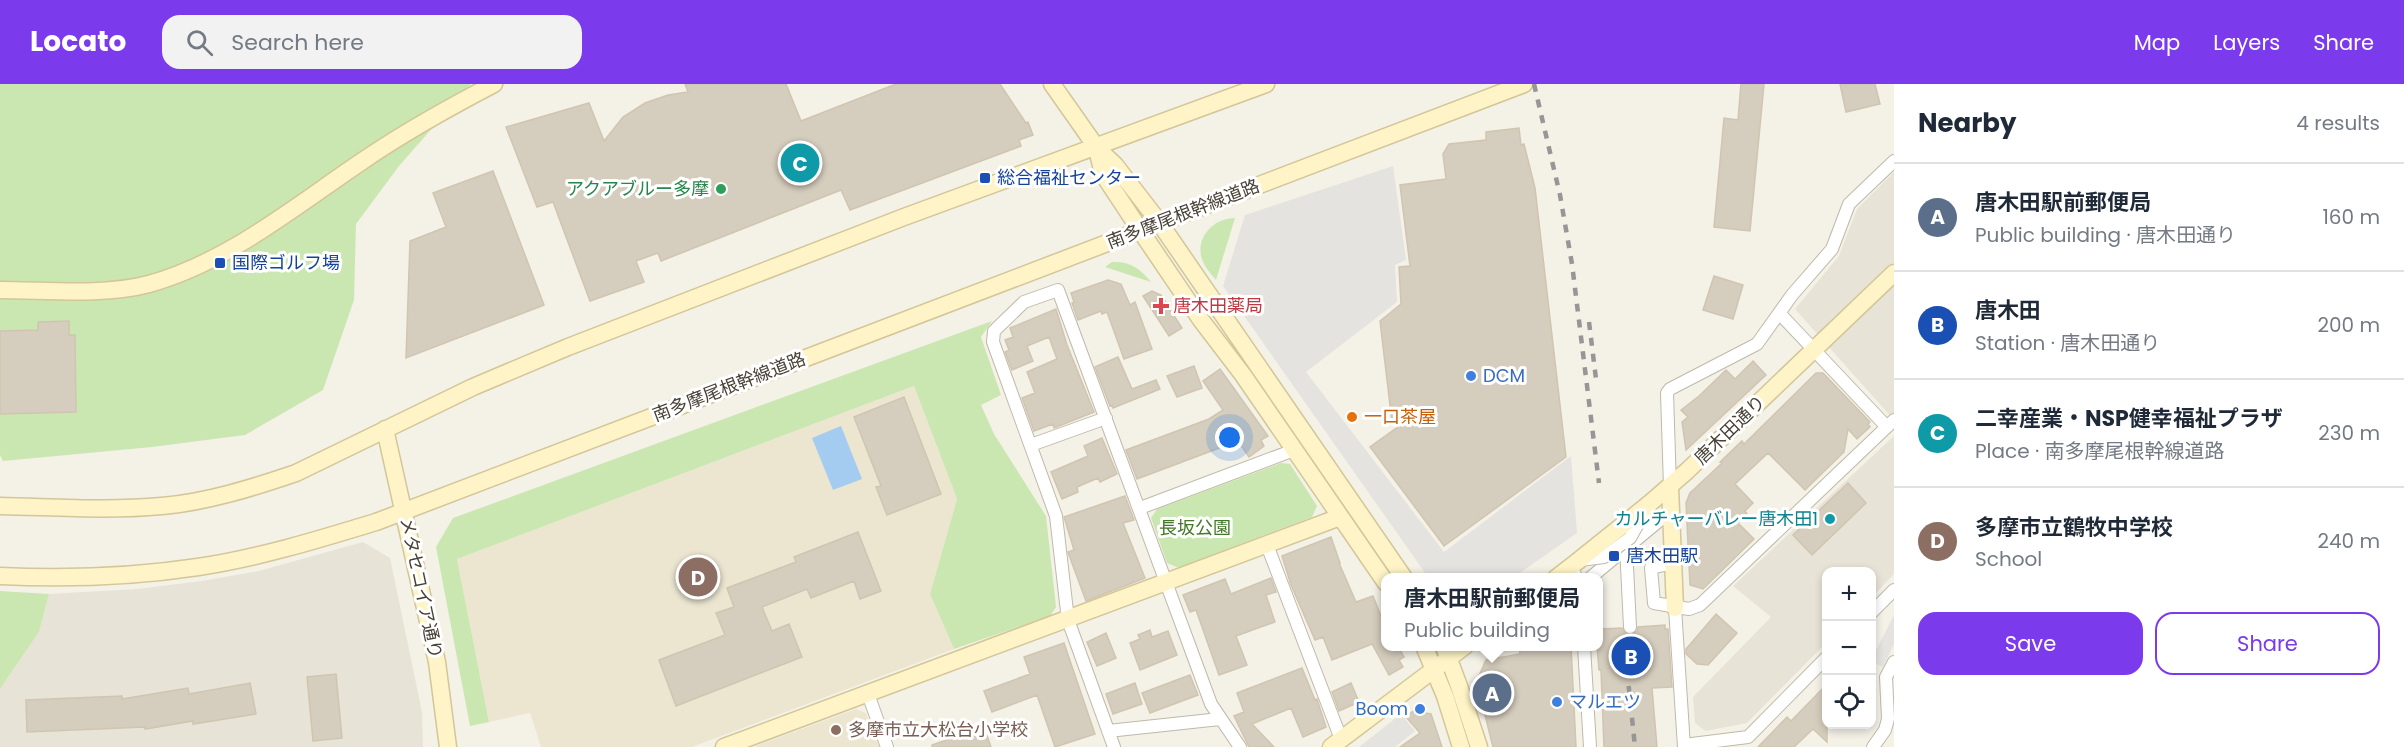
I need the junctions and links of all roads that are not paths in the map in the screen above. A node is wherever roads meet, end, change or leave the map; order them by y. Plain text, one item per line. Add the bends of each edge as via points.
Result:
1 (494, 84) edge
2 (1052, 84) edge
3 (1266, 84) edge
4 (1524, 84) edge
5 (1097, 148) junction
6 (1894, 161) edge
7 (1159, 222) junction
8 (1140, 231) junction
9 (1894, 273) edge
10 (0, 290) edge
11 (1780, 314) junction
12 (1814, 350) junction
13 (1106, 418) junction
14 (1891, 424) edge
15 (385, 429) junction
16 (1031, 445) junction
17 (1294, 450) junction
18 (0, 506) edge
19 (1658, 507) junction
20 (1140, 508) junction
21 (404, 512) junction
22 (1340, 517) junction
23 (1267, 545) junction
24 (1626, 548) junction
25 (1575, 568) edge
26 (1401, 573) edge
27 (1596, 573) edge
28 (0, 576) edge
29 (1381, 577) edge
30 (1166, 583) junction
31 (1894, 590) edge
32 (1676, 608) junction
33 (1876, 608) edge
34 (1068, 620) junction
35 (1630, 627) dead end
36 (1426, 651) edge
37 (1584, 651) edge
38 (1446, 652) edge
39 (1894, 662) edge
40 (1822, 663) edge
41 (1434, 669) junction
42 (868, 694) junction
43 (1220, 719) junction
44 (1108, 731) junction
45 (1336, 743) edge
46 (1684, 746) edge
47 (448, 747) edge
48 (724, 747) edge
49 (887, 747) edge
50 (1114, 747) edge
51 (1240, 747) edge
52 (1461, 747) edge
53 (1479, 747) edge
54 (1590, 747) edge
55 (1873, 747) edge

1 - 10 main road via 399,136 263,229 205,263 150,284 117,289
2 - 5 main road
3 - 5 main road
4 - 7 main road, 南多摩尾根幹線道路
5 - 7 main road
5 - 8 main road via 1103,174
5 - 15 main road via 904,217 568,347
6 - 11 street via 1849,204 1832,249
7 - 8 main road, 南多摩尾根幹線道路
7 - 26 main road
8 - 17 main road
8 - 21 main road, 南多摩尾根幹線道路
9 - 12 main road, 唐木田通り
11 - 12 street
11 - 19 street via 1757,344 1667,393
12 - 14 street
12 - 19 main road, 唐木田通り
13 - 16 street
13 - 16 street via 1058,290 1024,302 994,331 993,342
13 - 20 street
14 - 32 street via 1700,606
15 - 18 main road via 296,472 188,502 121,508
15 - 21 main road, メタセコイア通り
16 - 34 street via 1056,516
17 - 20 street
17 - 22 main road
19 - 24 street
19 - 25 main road, 唐木田通り, bridge
19 - 32 main road via 1673,563
20 - 30 street
21 - 28 main road, 南多摩尾根幹線道路 via 312,542 198,567 82,578
21 - 47 main road, メタセコイア通り via 437,662
22 - 23 main road
22 - 29 main road
23 - 30 main road
23 - 45 street
24 - 27 street
24 - 35 street
30 - 34 main road
30 - 43 street
31 - 33 street
32 - 46 street
34 - 42 main road
34 - 44 street
36 - 41 main road
37 - 54 street
38 - 41 main road
38 - 53 main road
39 - 55 street via 1886,677 1888,718
40 - 46 street via 1748,737
41 - 45 main road
41 - 52 main road
42 - 48 main road
42 - 49 street
43 - 44 street
43 - 51 street
44 - 50 street

